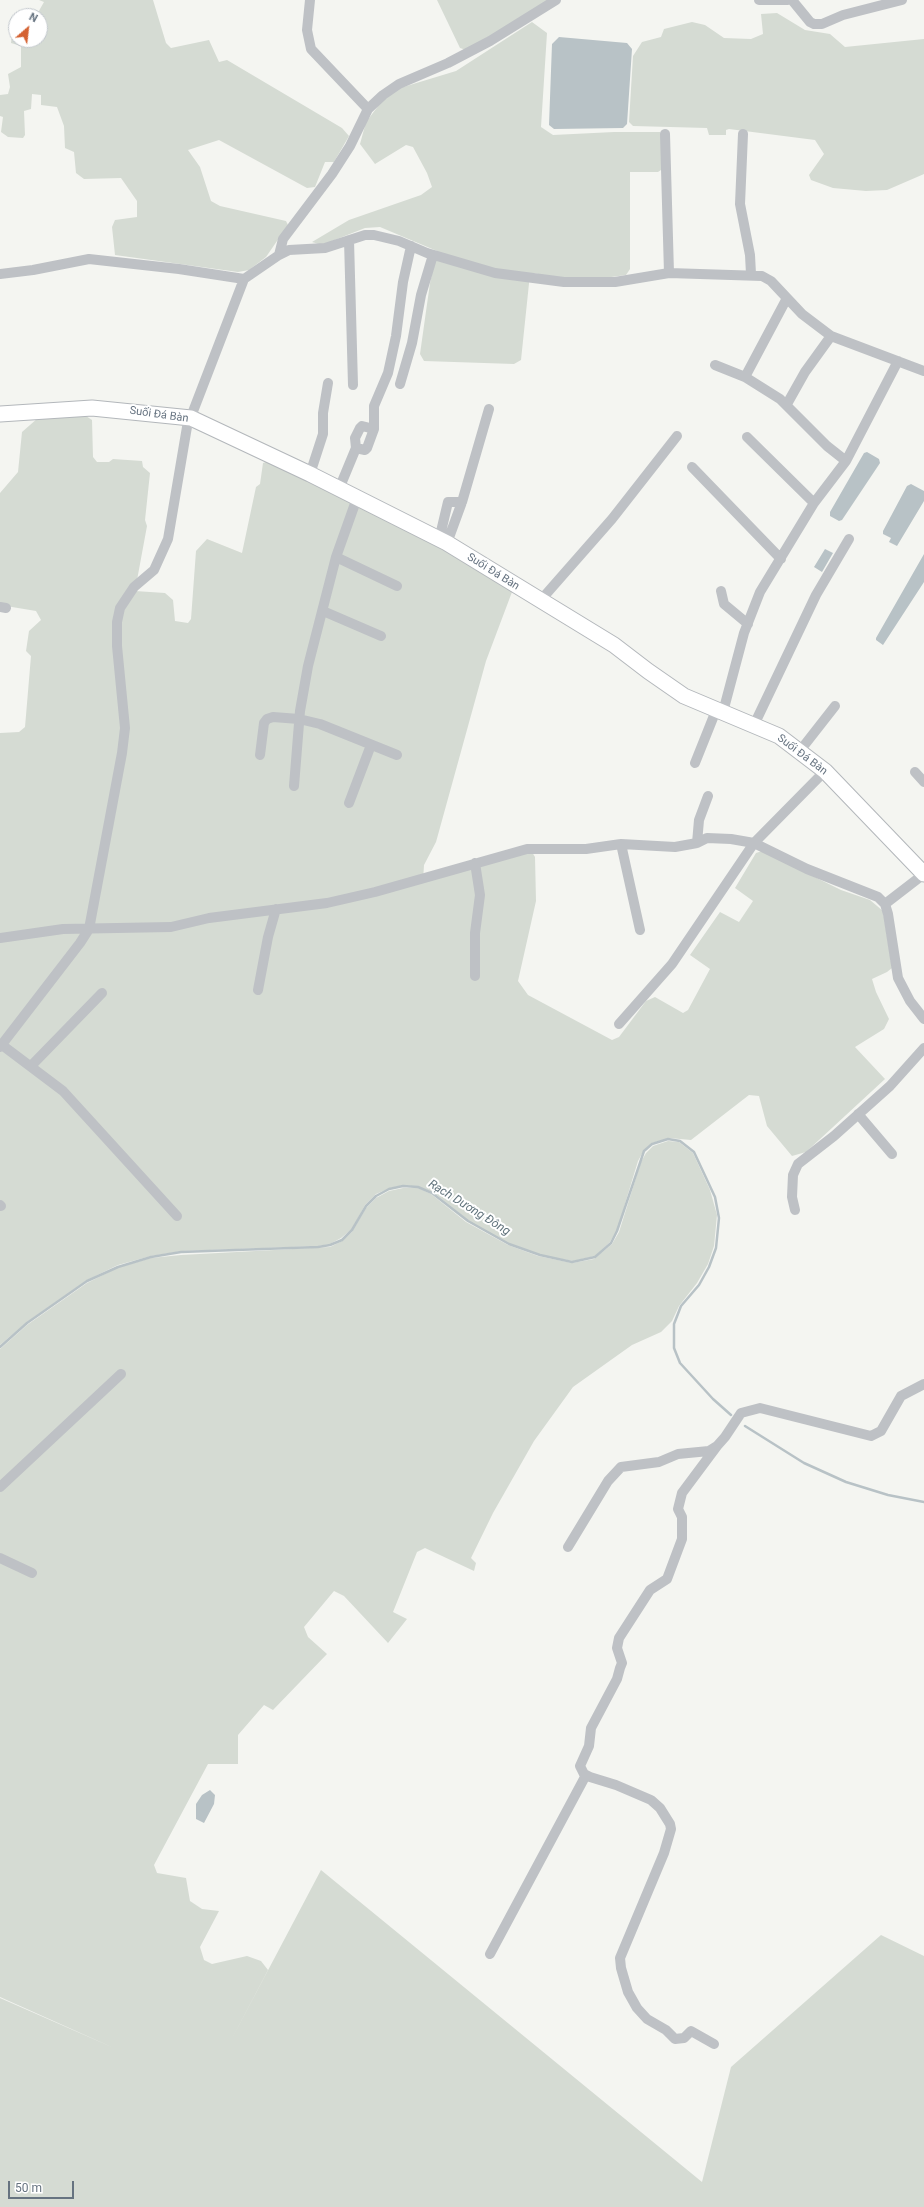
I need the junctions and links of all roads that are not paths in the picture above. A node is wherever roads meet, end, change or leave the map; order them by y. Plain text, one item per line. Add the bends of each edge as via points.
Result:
1 (310, 0) edge
2 (556, 0) edge
3 (759, 0) edge
4 (788, 0) edge
5 (792, 0) edge
6 (902, 0) edge
7 (368, 109) junction
8 (665, 134) dead end
9 (743, 134) dead end
10 (349, 240) junction
11 (411, 246) junction
12 (279, 255) junction
13 (433, 255) junction
14 (0, 274) edge
15 (669, 274) junction
16 (751, 274) junction
17 (244, 279) junction
18 (787, 298) junction
19 (831, 336) junction
20 (898, 361) junction
21 (715, 365) dead end
22 (924, 371) edge
23 (745, 377) junction
24 (328, 383) dead end
25 (400, 384) dead end
26 (353, 385) dead end
27 (787, 404) junction
28 (489, 409) dead end
29 (0, 414) edge
30 (191, 418) junction
31 (374, 429) junction
32 (677, 436) dead end
33 (747, 437) dead end
34 (356, 448) junction
35 (846, 461) junction
36 (692, 467) dead end
37 (310, 474) junction
38 (339, 489) junction
39 (357, 498) junction
40 (814, 503) junction
41 (849, 540) dead end
42 (443, 542) junction
43 (336, 557) junction
44 (781, 559) junction
45 (397, 586) dead end
46 (721, 591) dead end
47 (540, 601) junction
48 (323, 611) junction
49 (748, 624) junction
50 (381, 636) dead end
51 (835, 706) dead end
52 (720, 710) junction
53 (299, 719) junction
54 (754, 725) junction
55 (371, 744) junction
56 (799, 752) junction
57 (397, 755) dead end
58 (260, 756) dead end
59 (695, 763) dead end
60 (825, 771) junction
61 (915, 772) dead end
62 (924, 782) edge
63 (294, 786) dead end
64 (708, 796) dead end
65 (349, 803) dead end
66 (697, 843) junction
67 (754, 843) junction
68 (621, 844) junction
69 (475, 863) junction
70 (924, 874) edge
71 (885, 904) junction
72 (276, 909) junction
73 (89, 929) junction
74 (640, 930) dead end
75 (0, 938) edge
76 (475, 976) dead end
77 (258, 990) dead end
78 (102, 993) dead end
79 (924, 1019) edge
80 (619, 1024) dead end
81 (1, 1046) edge
82 (924, 1048) edge
83 (31, 1066) junction
84 (858, 1114) junction
85 (892, 1154) dead end
86 (795, 1210) dead end
87 (177, 1216) dead end
88 (121, 1374) dead end
89 (924, 1384) edge
90 (717, 1446) junction
91 (0, 1487) edge
92 (568, 1547) dead end
93 (0, 1558) edge
94 (32, 1574) dead end
95 (586, 1775) junction
96 (490, 1954) dead end
97 (714, 2044) dead end

1 - 7 street via 307,30 311,49
2 - 7 street via 490,41 399,84
3 - 4 street
5 - 6 street via 814,24 822,24 843,15
7 - 12 street via 350,146 332,174 283,239
8 - 15 street
9 - 16 street via 740,204
10 - 11 street via 374,235
10 - 12 street via 324,248 289,250
10 - 26 street
11 - 13 street
11 - 31 street via 388,373 374,406
12 - 17 street
13 - 15 street via 495,273 564,282 615,282
13 - 25 street
14 - 17 street via 89,259
15 - 16 street
16 - 18 street via 771,281
17 - 30 street
18 - 19 street via 802,314
18 - 23 street
19 - 20 street
19 - 27 street via 805,372
20 - 22 street
20 - 35 street
21 - 23 street
23 - 27 street
24 - 37 street via 323,413 323,434
27 - 35 street via 827,446
28 - 42 street via 462,502 448,502
29 - 30 street, Suối Đá Bàn via 92,408
30 - 37 street, Suối Đá Bàn
30 - 73 street via 168,540 154,570 127,596 120,608 117,622 125,728
31 - 34 street via 367,448
31 - 34 street via 362,426 360,428 355,438
32 - 47 street via 612,519
33 - 40 street
34 - 38 street
35 - 40 street
36 - 44 street
37 - 38 street, Suối Đá Bàn
38 - 39 street, Suối Đá Bàn
39 - 42 street, Suối Đá Bàn
39 - 43 street
40 - 44 street
41 - 54 street via 816,595
42 - 47 street, Suối Đá Bàn
43 - 45 street
43 - 48 street
44 - 49 street via 760,592
46 - 49 street via 724,604
47 - 52 street, Suối Đá Bàn via 614,645 684,696
48 - 50 street
48 - 53 street via 308,666
49 - 52 street
51 - 56 street
52 - 54 street, Suối Đá Bàn
52 - 59 street
53 - 55 street via 320,724
53 - 58 street via 267,719 264,724
53 - 63 street
54 - 56 street, Suối Đá Bàn via 779,736
55 - 57 street
55 - 65 street
56 - 60 street, Suối Đá Bàn
60 - 67 street
60 - 70 street, Suối Đá Bàn
61 - 62 street
64 - 66 street via 699,820
66 - 67 street via 707,838
66 - 68 street via 674,847
67 - 71 street via 807,869 872,893
67 - 80 street via 672,964
68 - 69 street via 586,849 527,849
68 - 74 street
69 - 72 street via 368,893
69 - 76 street via 480,895 475,933
70 - 71 street
71 - 79 street via 898,978 910,1001
72 - 73 street via 209,918 170,927
72 - 77 street
73 - 75 street via 39,931
73 - 81 street
78 - 83 street
81 - 83 street
82 - 84 street via 890,1086
83 - 87 street via 63,1091
84 - 85 street
84 - 86 street via 794,1170 792,1197
88 - 91 street
89 - 90 street via 901,1396 881,1431 871,1436 760,1408 741,1413
90 - 92 street via 709,1451 678,1454 659,1462 621,1467 608,1481
90 - 95 street via 682,1493 678,1510 682,1517 682,1539 667,1579 650,1590 619,1638 617,1648 622,1663 617,1679 591,1728 588,1746 580,1766
93 - 94 street
95 - 96 street
95 - 97 street via 651,1800 660,1808 671,1829 661,1860 620,1958 628,1992 637,2008 647,2018 675,2039 684,2038 691,2031

